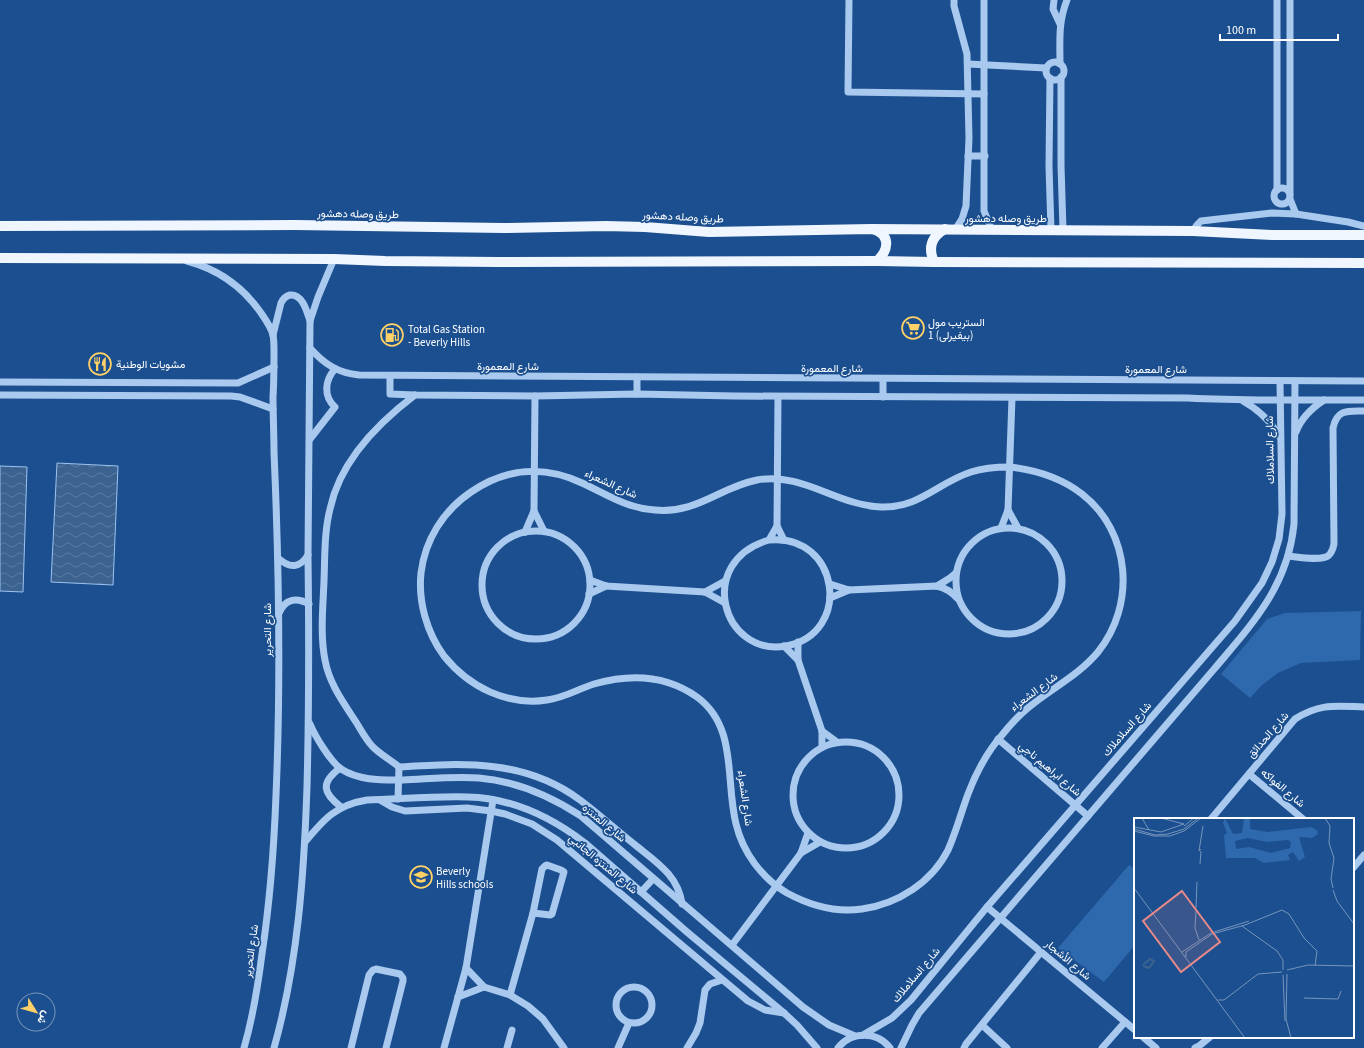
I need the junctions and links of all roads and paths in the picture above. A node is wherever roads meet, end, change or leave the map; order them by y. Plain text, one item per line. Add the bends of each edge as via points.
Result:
1 (849, 0) edge
2 (954, 0) edge
3 (984, 0) edge
4 (1054, 0) edge
5 (1067, 0) edge
6 (1277, 0) edge
7 (1290, 0) edge
8 (1060, 24) junction
9 (968, 64) junction
10 (1060, 64) junction
11 (984, 65) junction
12 (1046, 68) junction
13 (1050, 78) junction
14 (1061, 78) junction
15 (968, 93) junction
16 (984, 94) junction
17 (968, 156) junction
18 (985, 156) junction
19 (1061, 165) junction
20 (1049, 166) junction
21 (1277, 190) junction
22 (1290, 196) junction
23 (1276, 201) junction
24 (1272, 213) junction
25 (1296, 214) junction
26 (0, 226) edge
27 (1364, 226) edge
28 (870, 228) junction
29 (950, 229) junction
30 (992, 230) junction
31 (1051, 230) junction
32 (1064, 230) junction
33 (1193, 230) junction
34 (1364, 235) edge
35 (0, 258) edge
36 (179, 259) junction
37 (334, 259) junction
38 (877, 261) junction
39 (934, 262) junction
40 (1364, 263) edge
41 (310, 321) junction
42 (273, 335) junction
43 (310, 348) junction
44 (274, 368) junction
45 (335, 369) junction
46 (390, 376) junction
47 (637, 377) junction
48 (883, 379) junction
49 (1364, 380) edge
50 (1280, 381) junction
51 (1295, 381) junction
52 (0, 382) edge
53 (238, 384) junction
54 (637, 394) junction
55 (415, 395) junction
56 (0, 396) edge
57 (535, 396) junction
58 (240, 397) junction
59 (778, 397) junction
60 (883, 397) junction
61 (1012, 398) junction
62 (1280, 399) junction
63 (1295, 400) junction
64 (1325, 400) junction
65 (1364, 400) edge
66 (1242, 401) junction
67 (273, 409) junction
68 (1364, 411) edge
69 (1280, 437) junction
70 (310, 439) junction
71 (1294, 441) junction
72 (1280, 446) junction
73 (1010, 467) junction
74 (534, 471) junction
75 (777, 478) junction
76 (1008, 510) junction
77 (534, 511) junction
78 (777, 526) junction
79 (1001, 528) junction
80 (1018, 528) junction
81 (544, 531) junction
82 (525, 532) junction
83 (769, 540) junction
84 (784, 540) junction
85 (308, 555) junction
86 (1288, 556) junction
87 (278, 558) junction
88 (956, 573) junction
89 (590, 580) junction
90 (725, 581) junction
91 (830, 584) junction
92 (606, 586) junction
93 (937, 586) junction
94 (849, 590) junction
95 (705, 592) junction
96 (590, 594) junction
97 (830, 598) junction
98 (958, 599) junction
99 (725, 603) junction
100 (309, 604) junction
101 (278, 614) junction
102 (798, 642) junction
103 (784, 646) junction
104 (798, 660) junction
105 (1364, 707) edge
106 (309, 721) junction
107 (822, 731) junction
108 (998, 739) junction
109 (837, 742) junction
110 (822, 747) junction
111 (399, 767) junction
112 (340, 768) junction
113 (1249, 774) junction
114 (399, 780) junction
115 (398, 799) junction
116 (379, 800) junction
117 (493, 800) junction
118 (1075, 805) junction
119 (341, 807) junction
120 (491, 811) junction
121 (1088, 816) junction
122 (1213, 818) edge
123 (1302, 818) edge
124 (808, 833) junction
125 (820, 842) junction
126 (305, 843) junction
127 (801, 853) junction
128 (1364, 855) edge
129 (1354, 865) edge
130 (653, 879) junction
131 (776, 886) junction
132 (641, 892) junction
133 (682, 904) junction
134 (987, 907) junction
135 (533, 913) junction
136 (1001, 919) junction
137 (687, 932) junction
138 (678, 942) junction
139 (732, 945) junction
140 (1042, 952) junction
141 (466, 968) junction
142 (722, 980) junction
143 (484, 987) junction
144 (510, 995) junction
145 (458, 997) junction
146 (784, 1013) junction
147 (1125, 1022) junction
148 (629, 1023) junction
149 (982, 1025) junction
150 (1134, 1029) edge
151 (512, 1030) dead end
152 (863, 1035) junction
153 (855, 1036) junction
154 (1144, 1038) edge
155 (1209, 1038) edge
156 (244, 1048) edge
157 (274, 1048) edge
158 (351, 1048) edge
159 (386, 1048) edge
160 (444, 1048) edge
161 (506, 1048) edge
162 (564, 1048) edge
163 (618, 1048) edge
164 (686, 1048) edge
165 (817, 1048) edge
166 (838, 1048) edge
167 (890, 1048) edge
168 (901, 1048) edge
169 (964, 1048) edge
170 (1007, 1048) edge
171 (1102, 1048) edge
172 (1156, 1048) edge
173 (1195, 1048) edge

1 - 15 street via 848,92
2 - 9 street
3 - 11 street
4 - 8 street via 1053,9
5 - 8 street
6 - 21 street
7 - 22 street
8 - 10 street
9 - 11 street
9 - 15 street
10 - 12 street via 1049,63
10 - 14 street via 1063,68
11 - 12 street
11 - 16 street
12 - 13 street
13 - 14 street
13 - 20 street
14 - 19 street
15 - 16 street
15 - 17 street
16 - 18 street
17 - 18 street
17 - 29 street via 966,206 962,219
18 - 30 street via 984,211
19 - 20 street
19 - 32 street
20 - 31 street
21 - 22 street via 1285,188
21 - 23 street
22 - 23 street via 1284,204
22 - 25 street
23 - 24 street
24 - 25 street
24 - 33 street via 1202,221
25 - 27 street
26 - 28 main road, طريق وصله دهشور via 606,226 709,232
28 - 29 main road, طريق وصله دهشور
28 - 38 main road via 879,231 885,238 887,247 884,255
29 - 30 main road, طريق وصله دهشور
29 - 39 main road via 938,233 933,239 930,251
30 - 31 main road, طريق وصله دهشور
31 - 32 main road, طريق وصله دهشور
32 - 33 main road, طريق وصله دهشور
33 - 34 main road, طريق وصله دهشور via 1272,235
35 - 36 main road
36 - 37 main road
36 - 42 street, شارع التحرير via 213,271 238,288 255,304
37 - 38 main road via 492,262
37 - 41 street
38 - 39 main road
39 - 40 main road
41 - 42 street via 302,300 296,296 289,296 280,303
41 - 43 street
42 - 44 street, شارع التحرير
43 - 45 street, شارع المعمورة via 321,360
43 - 70 street
44 - 53 street
44 - 67 street, شارع التحرير
45 - 46 street, شارع المعمورة via 351,374
45 - 70 street via 327,386 329,399 335,407
46 - 47 street, شارع المعمورة
46 - 55 street via 390,394
47 - 48 street, شارع المعمورة
47 - 54 street
48 - 50 street, شارع المعمورة
48 - 60 street
49 - 51 street, شارع المعمورة
50 - 51 street, شارع المعمورة
50 - 62 street, شارع السلاملاك
51 - 63 street
52 - 53 street
53 - 58 street
54 - 57 street
54 - 59 street
55 - 57 street
55 - 111 street via 383,421 357,453 336,488 326,530 323,633 324,659 329,677 339,697 372,745
56 - 58 street
57 - 74 street
58 - 67 street
59 - 60 street
59 - 75 street
60 - 61 street
61 - 66 street via 1188,398
61 - 73 street
62 - 63 street
62 - 66 street
62 - 69 street, شارع السلاملاك
63 - 64 street
63 - 71 street
64 - 65 street
64 - 71 street via 1312,408 1302,419
66 - 69 street via 1264,415
67 - 87 street, شارع التحرير
68 - 86 street via 1346,411 1339,415 1333,428 1332,553 1320,558
69 - 72 street, شارع السلاملاك
70 - 85 street
71 - 72 street
71 - 86 street via 1294,524
72 - 118 street, شارع السلاملاك via 1282,514 1279,539 1262,583 1235,621
73 - 75 street, شارع الشعراء via 969,472 919,500 883,507 846,500 812,486
73 - 76 street
73 - 108 street, شارع الشعراء via 1045,473 1064,482 1083,494 1099,510 1118,546 1123,564 1124,583 1122,601 1114,627 1102,647 1070,678 1030,706
74 - 75 street, شارع الشعراء via 568,477 612,499 660,511 683,509 742,484
74 - 77 street
74 - 131 street, شارع الشعراء via 516,472 483,484 455,504 432,534 423,560 420,585 422,604 436,646 469,681 488,692 508,699 550,700 591,685 633,677 654,678 677,685 693,694 710,707 721,725 736,825 742,843 751,859
75 - 78 street
76 - 79 street
76 - 80 street
77 - 81 street
77 - 82 street
78 - 83 street
78 - 84 street
79 - 80 street
79 - 88 street via 976,539 960,560
80 - 98 street via 1044,540 1060,563 1062,591 1055,609 1046,620 1022,633 995,633 972,620
81 - 82 street
81 - 89 street via 561,537 576,548 585,563
82 - 96 street via 509,538 498,547 484,571 484,598 489,611 498,622 518,636 544,638 557,635 569,628 578,618
83 - 84 street
83 - 90 street via 756,544 741,554 729,570
84 - 91 street via 797,543 819,559
85 - 87 street via 298,565 291,566
85 - 100 street
86 - 121 street via 1271,596 1253,623
87 - 101 street, شارع التحرير
88 - 93 street
88 - 98 street
89 - 92 street
89 - 96 street
90 - 95 street
90 - 99 street
91 - 94 street
91 - 97 street
92 - 95 street
92 - 96 street
93 - 94 street
93 - 98 street via 952,592
94 - 97 street
95 - 99 street
97 - 102 street via 827,612 820,624 811,635
99 - 103 street via 732,621 746,636 757,643
100 - 101 street via 302,600 287,602
100 - 106 street
101 - 156 street, شارع التحرير via 278,746 274,844 260,972
102 - 103 street
102 - 104 street
103 - 104 street
104 - 107 street
105 - 113 street, شارع الحدائق via 1319,707 1306,712 1295,719
106 - 112 street, شارع المنتزه via 321,745
106 - 126 street
107 - 109 street
107 - 110 street
108 - 118 street, شارع ابراهيم ناجي
108 - 131 street, شارع الشعراء via 980,766 946,854 937,867 914,889 884,904 849,911 811,905
109 - 110 street
109 - 125 street via 863,744 885,758 898,781 899,804 894,818 876,840 848,849 834,848
110 - 124 street via 810,755 801,766 792,794 799,821
111 - 114 street
111 - 133 street via 480,765 521,771 540,778 579,799 665,869 677,885
112 - 114 street, شارع المنتزه via 372,780
112 - 119 street via 326,782 326,792
113 - 122 street, شارع الحدائق
113 - 123 street, شارع الفواكه
114 - 115 street
114 - 130 street, شارع المنتزه via 478,778 522,786 562,804 581,816
115 - 116 street
115 - 117 street via 469,797
116 - 119 street via 353,802
116 - 120 street, شارع المنتزه الجانبي via 392,808 405,811 468,808
117 - 120 street
117 - 132 street via 532,811 569,830
118 - 121 street, شارع ابراهيم ناجي
118 - 134 street, شارع السلاملاك
119 - 126 street
120 - 138 street, شارع المنتزه الجانبي via 526,821 557,840
120 - 141 street
121 - 136 street
124 - 125 street
124 - 127 street
125 - 127 street
126 - 157 street via 293,960
127 - 131 street
128 - 129 street
130 - 132 street
130 - 133 street, شارع المنتزه
131 - 139 street
132 - 137 street
133 - 139 street, شارع المنتزه
134 - 136 street, شارع الأشجار
134 - 152 street, شارع السلاملاك via 902,1010
135 - 135 street via 543,867 547,865 563,871 551,915
135 - 144 street
136 - 140 street, شارع الأشجار
136 - 168 street via 919,1013
137 - 138 street
137 - 146 street
138 - 142 street, شارع المنتزه الجانبي
139 - 153 street, شارع المنتزه via 815,1016
140 - 147 street, شارع الأشجار
140 - 149 street
141 - 143 street
141 - 145 street
142 - 146 street, شارع المنتزه الجانبي via 756,1007 774,1013
142 - 164 street via 710,984 706,990 700,1023
143 - 144 street
143 - 145 street
144 - 162 street via 528,1006 543,1020
145 - 160 street
146 - 165 street
147 - 150 street, شارع الأشجار
147 - 171 street
148 - 148 street via 644,1021 652,1009 649,994 643,990 629,988 618,998 618,1013
148 - 163 street
149 - 169 street
149 - 170 street
151 - 161 street
152 - 153 street
152 - 167 street via 878,1038
153 - 166 street
154 - 172 street
155 - 173 street
158 - 159 street via 369,975 376,969 397,973 403,978

